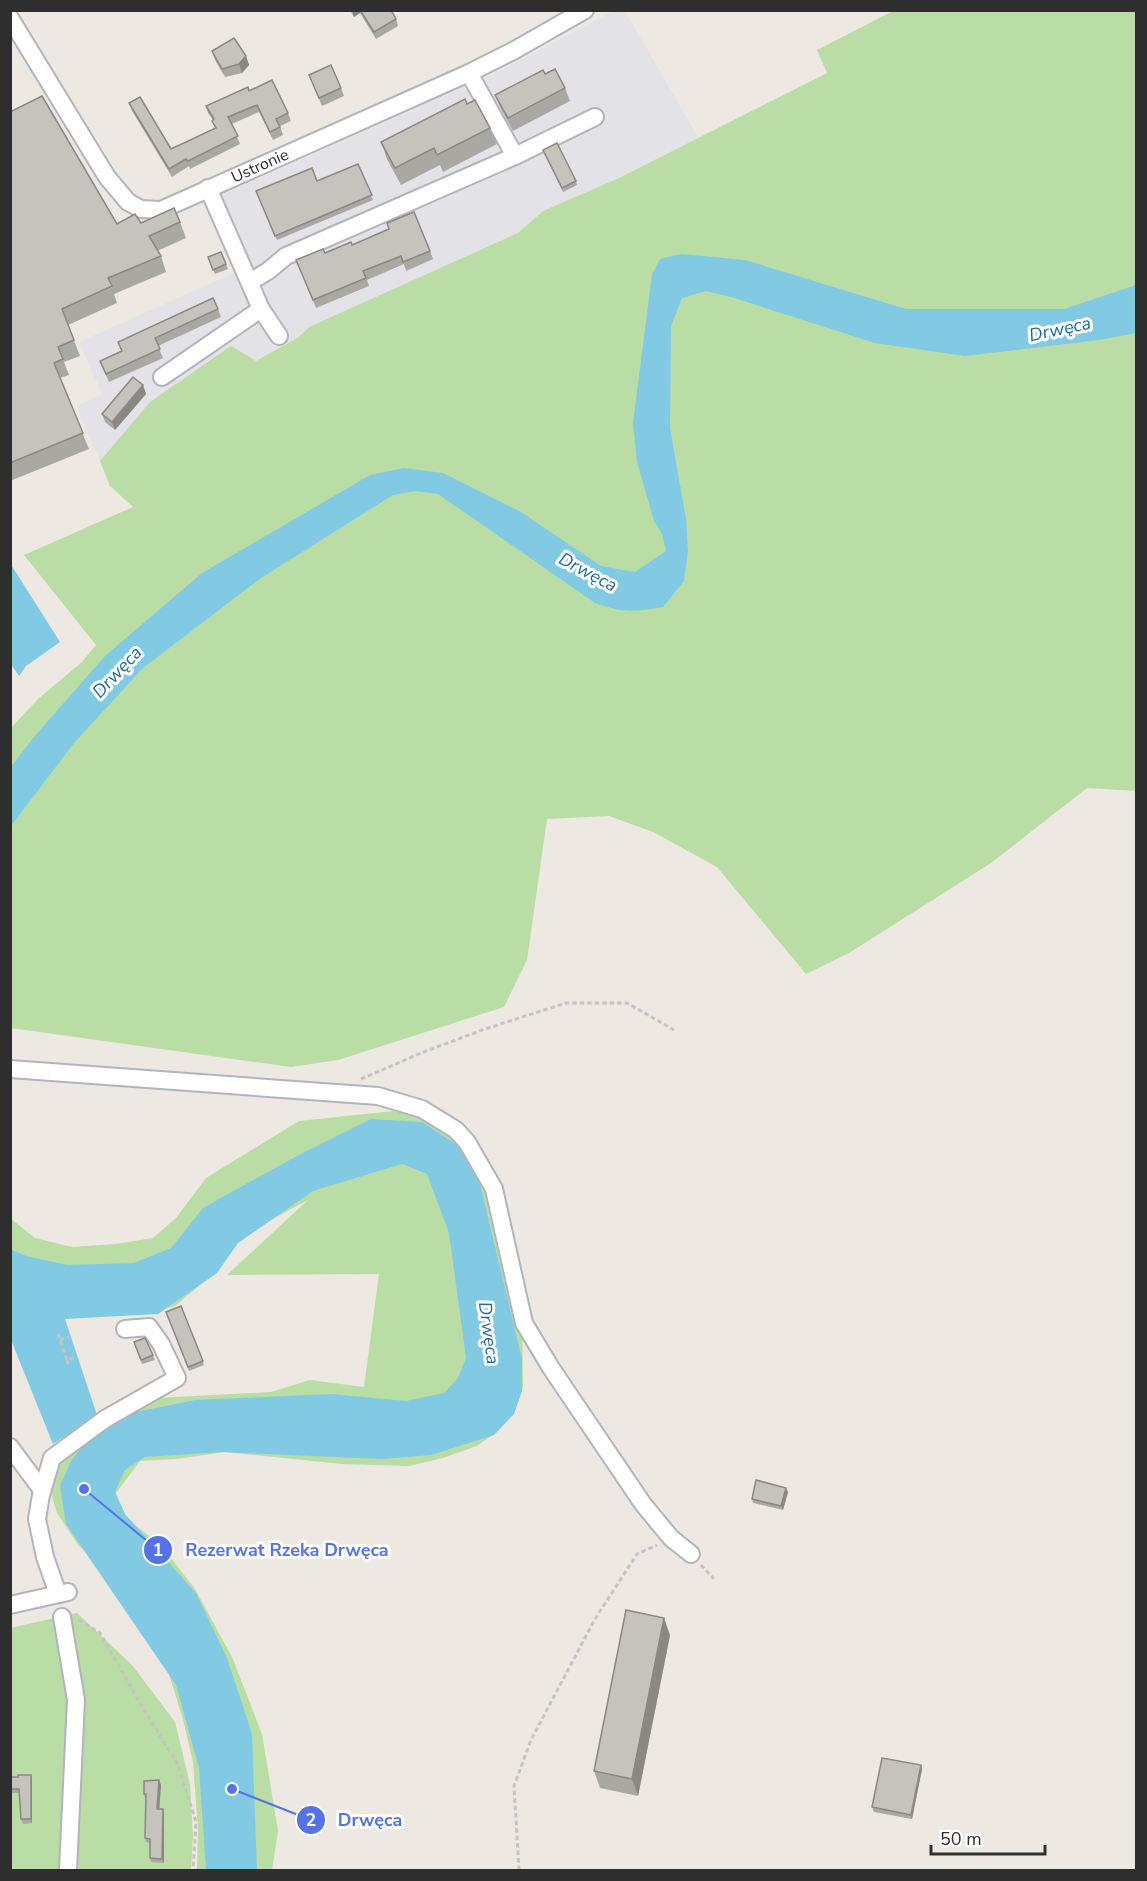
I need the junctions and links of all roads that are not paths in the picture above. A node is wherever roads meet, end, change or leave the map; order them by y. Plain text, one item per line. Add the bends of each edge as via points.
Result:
1 (585, 10) edge
2 (10, 18) edge
3 (469, 73) junction
4 (595, 117) dead end
5 (515, 156) junction
6 (208, 189) junction
7 (250, 282) junction
8 (261, 309) junction
9 (279, 336) dead end
10 (162, 377) dead end
11 (10, 1069) edge
12 (125, 1329) dead end
13 (10, 1447) edge
14 (42, 1490) junction
15 (691, 1554) road end
16 (10, 1605) edge
17 (70, 1618) road end
18 (68, 1870) edge

1 - 3 street, Ustronie
2 - 6 street, Ustronie via 107,177 128,202 141,209 161,210
3 - 5 street
3 - 6 street, Ustronie
4 - 5 street
5 - 7 street via 286,256
6 - 7 street
7 - 8 street
8 - 9 street
8 - 10 street
11 - 15 street via 378,1096 422,1108 456,1130 494,1189 524,1323 643,1504 671,1538
12 - 14 street via 149,1327 177,1378 105,1419 52,1458
13 - 14 street
14 - 16 street via 37,1519 45,1557 63,1593
17 - 18 street via 76,1700

